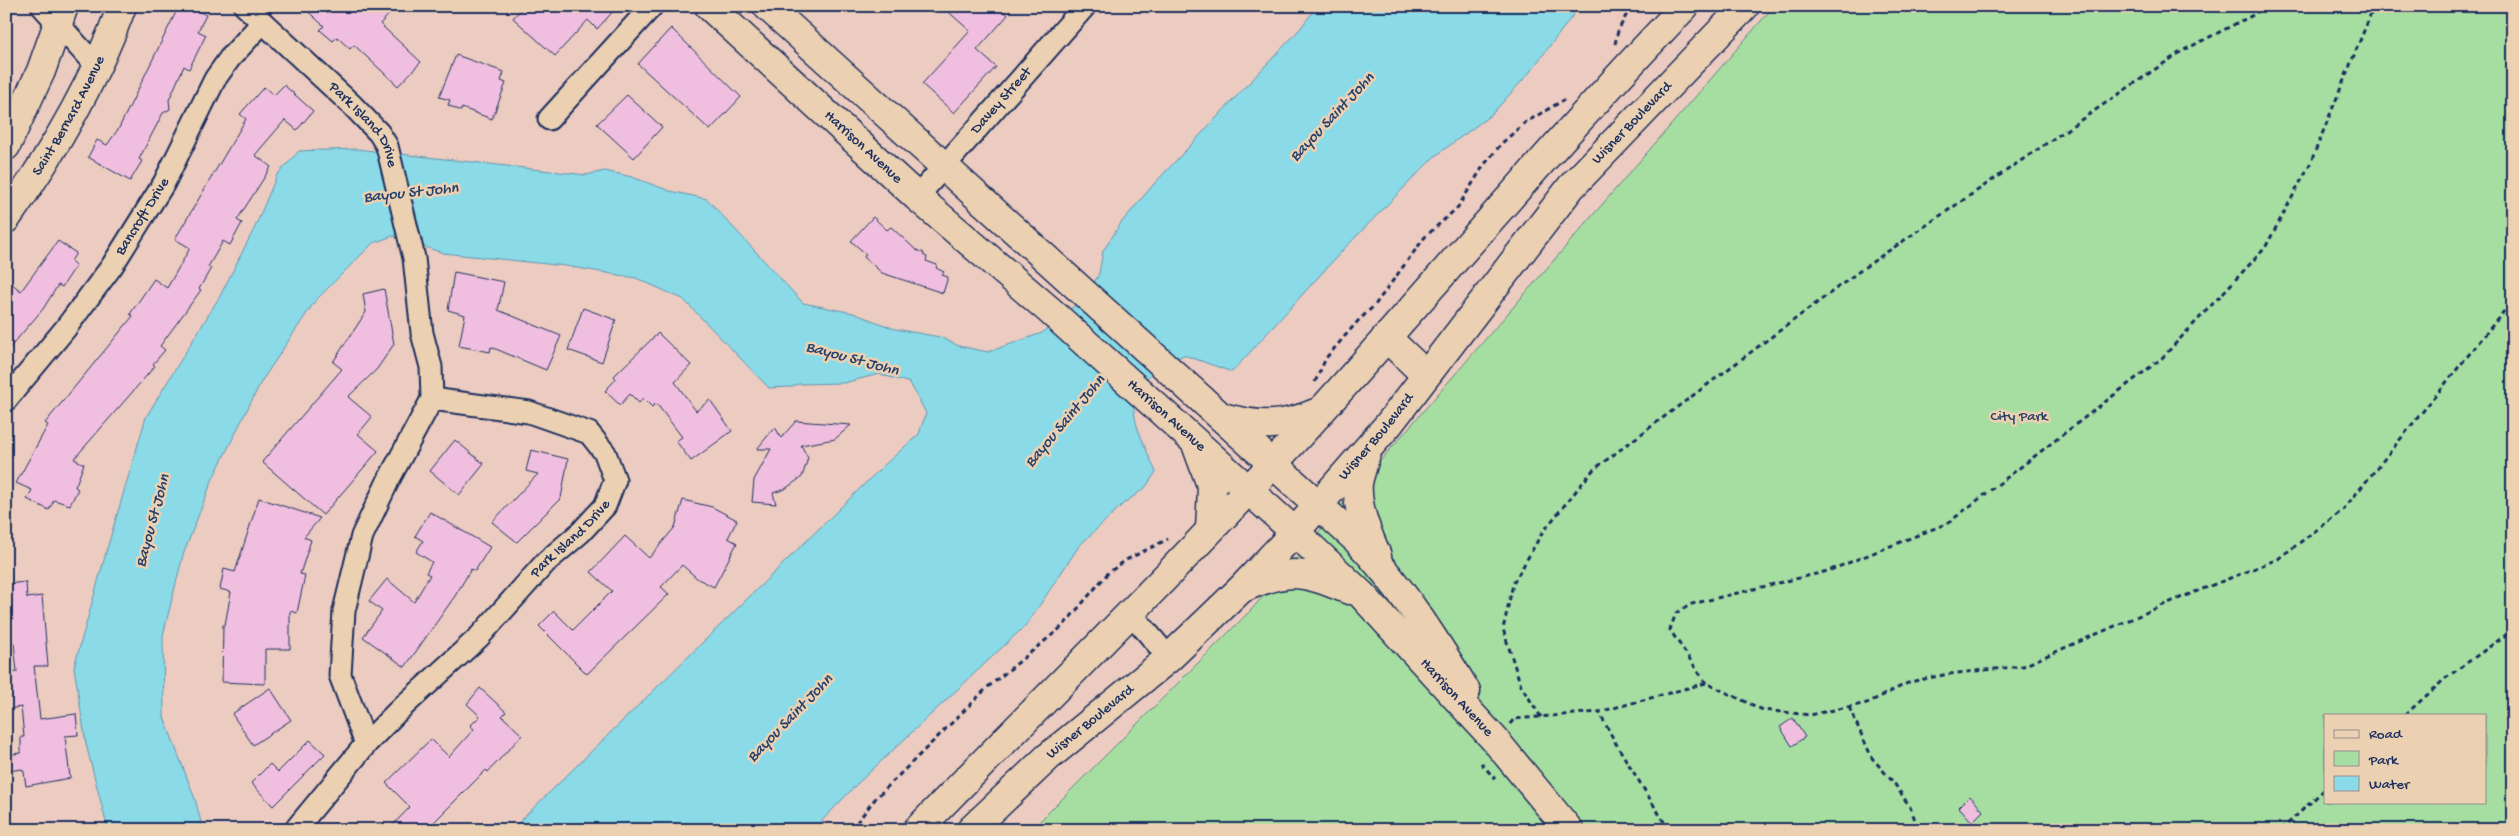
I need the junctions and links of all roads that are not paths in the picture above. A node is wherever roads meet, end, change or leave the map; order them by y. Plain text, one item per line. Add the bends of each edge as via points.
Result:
1 (122, 6) edge
2 (245, 6) edge
3 (652, 6) edge
4 (709, 6) edge
5 (767, 6) edge
6 (1086, 6) edge
7 (1685, 6) edge
8 (1744, 6) edge
9 (55, 12) edge
10 (262, 23) junction
11 (97, 67) junction
12 (549, 119) dead end
13 (6, 146) edge
14 (945, 166) junction
15 (917, 197) junction
16 (6, 219) edge
17 (1386, 337) junction
18 (1426, 374) junction
19 (432, 399) junction
20 (6, 400) edge
21 (1322, 410) junction
22 (1220, 416) junction
23 (1195, 443) junction
24 (1367, 450) junction
25 (1273, 463) junction
26 (1248, 490) junction
27 (1319, 504) junction
28 (1210, 529) junction
29 (1295, 532) junction
30 (1380, 564) junction
31 (1242, 588) junction
32 (1362, 596) junction
33 (1130, 612) junction
34 (1168, 658) junction
35 (1495, 740) junction
36 (366, 744) junction
37 (295, 830) edge
38 (916, 830) edge
39 (970, 830) edge
40 (1569, 830) edge

1 - 11 street, Saint Bernard Avenue
2 - 10 street, Park Island Drive
3 - 12 street
4 - 15 street, Harrison Avenue
5 - 14 street, Harrison Avenue
6 - 14 street, Davey Street
7 - 17 street via 1548,153
8 - 18 street, Wisner Boulevard via 1571,187
9 - 11 street
9 - 13 street via 41,71
10 - 19 street, Park Island Drive via 352,105 387,146 414,258
10 - 20 street, Bancroft Drive via 215,79 164,183 112,266
11 - 16 street, Saint Bernard Avenue via 71,119
14 - 15 street, Davey Street
14 - 22 street, Harrison Avenue
15 - 23 street, Harrison Avenue via 1048,309
17 - 18 street
17 - 21 street
18 - 24 street, Wisner Boulevard
19 - 36 street via 362,536 344,610 340,675
19 - 36 street, Park Island Drive via 529,412 589,433 605,453 615,480 605,506 581,532 546,562 479,637
21 - 22 street via 1298,421 1272,426 1252,425
21 - 25 street
22 - 25 street, Harrison Avenue
23 - 26 street, Harrison Avenue
23 - 28 street via 1212,488
24 - 27 street, Wisner Boulevard
24 - 30 street via 1358,484 1360,504
25 - 26 street
25 - 27 street, Harrison Avenue
26 - 28 street
26 - 29 street, Harrison Avenue
27 - 29 street, Wisner Boulevard
27 - 30 street, Harrison Avenue
28 - 33 street
29 - 31 street, Wisner Boulevard
29 - 32 street, Harrison Avenue
30 - 35 street, Harrison Avenue via 1440,648
31 - 32 street via 1270,577 1305,574
31 - 34 street, Wisner Boulevard
32 - 35 street, Harrison Avenue
33 - 34 street
33 - 38 street
34 - 39 street, Wisner Boulevard via 1048,757
35 - 40 street, Harrison Avenue
36 - 37 street, Park Island Drive

